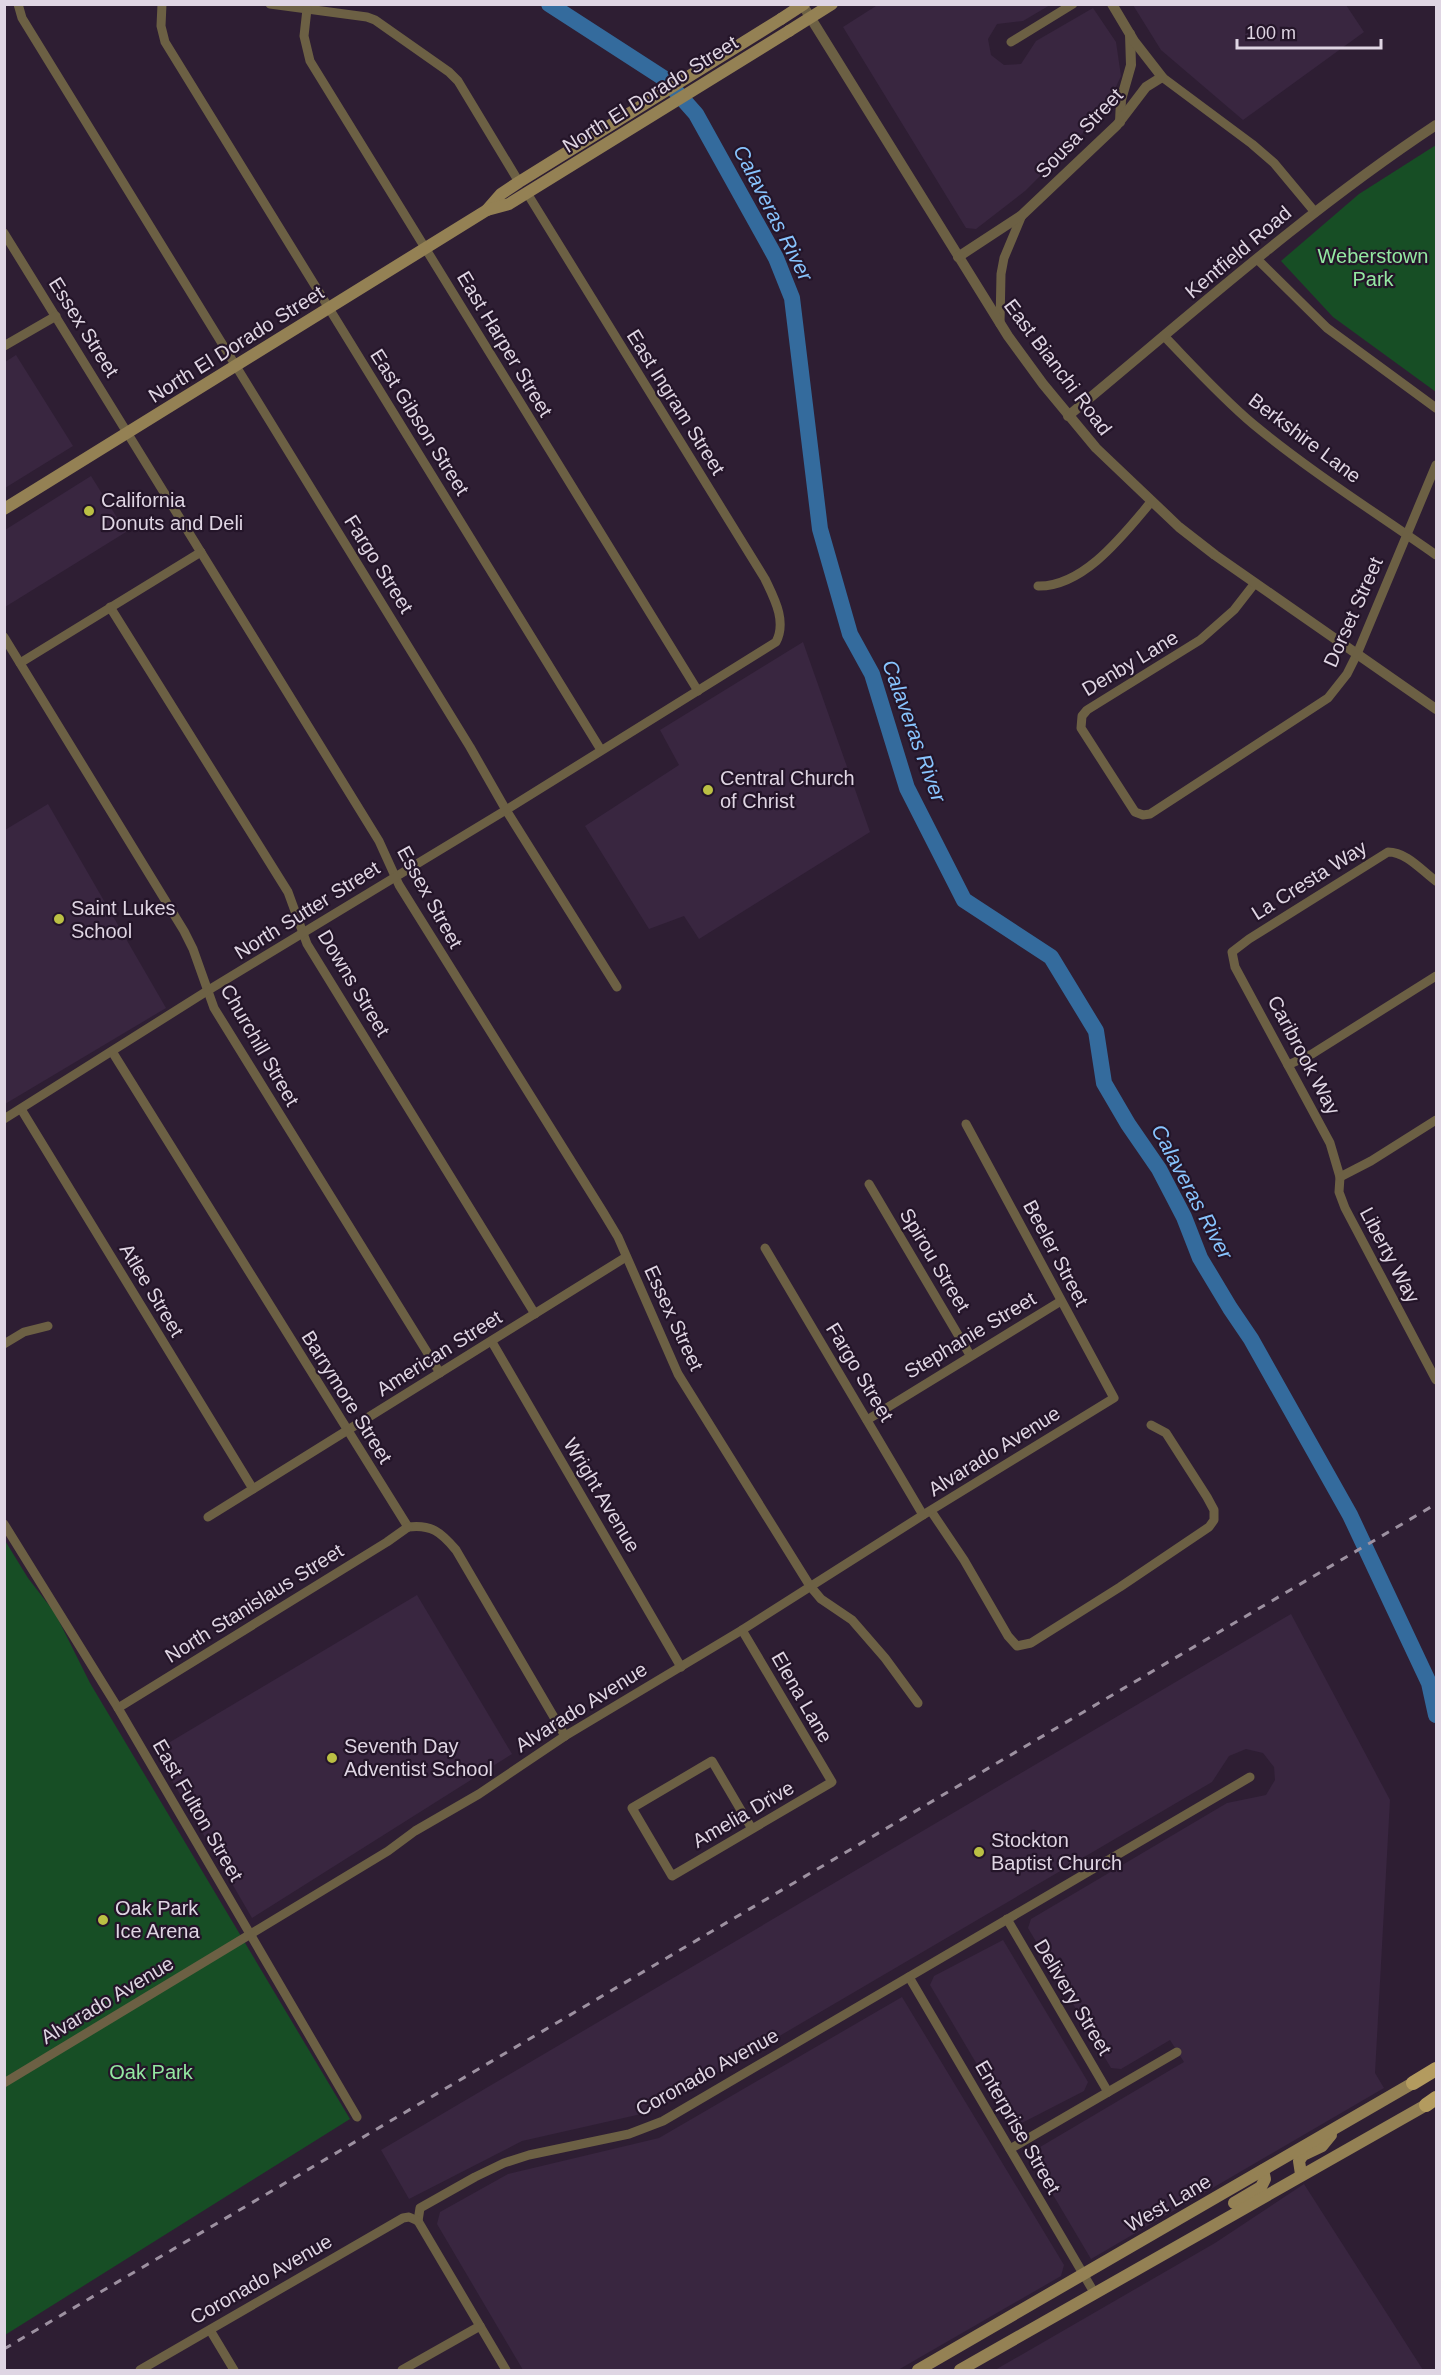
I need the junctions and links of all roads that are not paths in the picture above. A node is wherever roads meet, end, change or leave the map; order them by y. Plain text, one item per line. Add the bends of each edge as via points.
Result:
1 (18, 4) edge
2 (162, 4) edge
3 (270, 4) edge
4 (832, 4) edge
5 (1073, 4) edge
6 (1112, 4) edge
7 (803, 5) edge
8 (307, 9) junction
9 (1130, 33) junction
10 (1011, 42) dead end
11 (1162, 76) junction
12 (1120, 122) junction
13 (1437, 125) edge
14 (519, 182) junction
15 (527, 193) junction
16 (487, 210) junction
17 (1314, 211) junction
18 (1022, 215) junction
19 (4, 233) edge
20 (426, 249) junction
21 (958, 257) junction
22 (1257, 259) junction
23 (330, 310) junction
24 (56, 316) junction
25 (1000, 324) junction
26 (1164, 336) junction
27 (4, 346) edge
28 (236, 367) junction
29 (1437, 408) edge
30 (1068, 416) junction
31 (128, 434) junction
32 (1437, 465) edge
33 (1151, 502) junction
34 (4, 509) edge
35 (1407, 535) junction
36 (201, 552) junction
37 (1437, 555) edge
38 (1255, 583) junction
39 (1038, 586) dead end
40 (110, 607) junction
41 (780, 634) joint
42 (4, 637) edge
43 (1357, 654) junction
44 (20, 663) junction
45 (698, 691) junction
46 (1437, 709) edge
47 (601, 750) junction
48 (506, 810) junction
49 (1140, 814) joint
50 (394, 877) junction
51 (1437, 882) edge
52 (303, 933) junction
53 (1232, 952) joint
54 (1437, 976) edge
55 (617, 987) dead end
56 (207, 991) junction
57 (113, 1053) junction
58 (1288, 1065) junction
59 (21, 1109) junction
60 (4, 1119) edge
61 (1437, 1120) edge
62 (966, 1124) dead end
63 (1340, 1177) junction
64 (869, 1184) dead end
65 (765, 1248) dead end
66 (626, 1257) junction
67 (1061, 1300) junction
68 (535, 1314) junction
69 (48, 1326) dead end
70 (492, 1341) junction
71 (4, 1344) edge
72 (970, 1355) junction
73 (440, 1373) junction
74 (1437, 1380) edge
75 (1114, 1398) joint
76 (867, 1419) junction
77 (1151, 1425) dead end
78 (347, 1431) junction
79 (253, 1489) junction
80 (927, 1513) junction
81 (208, 1517) dead end
82 (4, 1524) edge
83 (408, 1527) junction
84 (810, 1586) junction
85 (742, 1630) junction
86 (681, 1667) junction
87 (918, 1703) dead end
88 (118, 1708) junction
89 (566, 1736) junction
90 (1250, 1777) dead end
91 (832, 1782) joint
92 (752, 1829) junction
93 (1007, 1919) junction
94 (249, 1934) junction
95 (909, 1977) junction
96 (1177, 2052) dead end
97 (1437, 2069) edge
98 (4, 2083) edge
99 (1413, 2083) joint
100 (1108, 2092) junction
101 (1431, 2101) edge
102 (357, 2117) dead end
103 (1337, 2127) junction
104 (1010, 2149) junction
105 (1263, 2170) junction
106 (1301, 2174) junction
107 (418, 2221) junction
108 (1212, 2225) junction
109 (1083, 2274) junction
110 (1095, 2294) junction
111 (480, 2326) junction
112 (210, 2330) junction
113 (140, 2370) edge
114 (234, 2370) edge
115 (402, 2370) edge
116 (506, 2370) edge
117 (918, 2370) edge
118 (960, 2370) edge

1 - 28 street, Fargo Street via 22,18
2 - 23 street, East Gibson Street via 165,42
3 - 8 street
4 - 15 main road, North El Dorado Street, bridge
5 - 10 street
6 - 9 street
7 - 14 main road, North El Dorado Street, bridge
7 - 21 street, East Bianchi Road
8 - 14 street via 367,17 455,76
8 - 20 street, East Harper Street via 304,36 310,60
9 - 11 street
9 - 12 street via 1131,65 1121,100
11 - 12 street, Sousa Street via 1146,87
11 - 17 street via 1252,144
12 - 18 street, Sousa Street
13 - 17 street, Kentfield Road
14 - 16 main road, North El Dorado Street
15 - 16 main road, North El Dorado Street via 509,204
15 - 41 street, East Ingram Street via 765,579 781,619
16 - 20 main road, North El Dorado Street
17 - 22 street, Kentfield Road
18 - 21 street, Sousa Street
18 - 25 street, Sousa Street via 1004,258
19 - 24 street, Essex Street
20 - 23 main road, North El Dorado Street
20 - 45 street, East Harper Street
21 - 25 street, East Bianchi Road
22 - 26 street, Kentfield Road
22 - 29 street via 1327,328
23 - 28 main road, North El Dorado Street
23 - 47 street, East Gibson Street
24 - 27 street
24 - 31 street, Essex Street
25 - 30 street, East Bianchi Road
26 - 30 street, Kentfield Road
26 - 35 street, Berkshire Lane via 1252,423
28 - 31 main road, North El Dorado Street
28 - 48 street, Fargo Street
30 - 33 street, East Bianchi Road
31 - 34 main road, North El Dorado Street
31 - 36 street, Essex Street
32 - 35 street, Dorset Street
33 - 38 street, East Bianchi Road
33 - 39 street via 1097,561 1070,578 1047,587
35 - 37 street, Berkshire Lane
35 - 43 street, Dorset Street
36 - 40 street
36 - 50 street, Essex Street via 379,841
38 - 43 street, East Bianchi Road
38 - 49 street, Denby Lane via 1234,610 1200,640 1084,711 1081,728 1131,807
40 - 44 street
40 - 52 street, Downs Street via 288,892
41 - 45 street, North Sutter Street via 770,647
42 - 44 street, Churchill Street
43 - 46 street, East Bianchi Road
43 - 49 street, Dorset Street via 1347,674 1323,703 1150,814
44 - 56 street, Churchill Street via 184,931
45 - 47 street, North Sutter Street
47 - 48 street, North Sutter Street
48 - 50 street, North Sutter Street
48 - 55 street, Fargo Street
50 - 52 street, North Sutter Street
50 - 66 street, Essex Street via 603,1212
51 - 53 street, La Cresta Way via 1403,856 1388,852
52 - 56 street, North Sutter Street
52 - 68 street, Downs Street
53 - 58 street, Caribrook Way via 1235,967
54 - 58 street
56 - 57 street, North Sutter Street
56 - 73 street, Churchill Street
57 - 59 street, North Sutter Street
57 - 78 street, Barrymore Street
58 - 63 street, Caribrook Way via 1330,1143
59 - 60 street, North Sutter Street
59 - 79 street, Atlee Street
61 - 63 street
62 - 67 street, Beeler Street
63 - 74 street, Liberty Way via 1339,1192 1345,1208
64 - 72 street, Spirou Street
65 - 76 street, Fargo Street
66 - 68 street, American Street
66 - 84 street, Essex Street via 678,1374
67 - 72 street, Stephanie Street
67 - 75 street, Beeler Street
68 - 70 street, American Street
69 - 71 street via 24,1332
70 - 73 street, American Street
70 - 86 street, Wright Avenue
72 - 76 street, Stephanie Street
73 - 78 street, American Street
75 - 80 street, Alvarado Avenue
76 - 80 street, Fargo Street
77 - 80 street, Fargo Street via 1166,1433 1208,1497 1214,1520 1120,1587 1031,1643 1017,1646 1008,1636 964,1560
78 - 79 street, American Street
78 - 83 street, Barrymore Street
79 - 81 street, American Street
80 - 84 street, Alvarado Avenue
82 - 88 street, East Fulton Street
83 - 88 street, North Stanislaus Street
83 - 89 street via 425,1525 438,1531 456,1550
84 - 85 street, Alvarado Avenue
84 - 87 street, Essex Street via 821,1599 852,1620
85 - 86 street, Alvarado Avenue
85 - 91 street, Elena Lane
86 - 89 street, Alvarado Avenue
88 - 94 street, East Fulton Street
89 - 94 street, Alvarado Avenue via 388,1851
90 - 93 street, Coronado Avenue
91 - 92 street, Amelia Drive
92 - 92 street, Amelia Drive via 672,1876 632,1808 712,1761
93 - 95 street, Coronado Avenue
93 - 100 street, Delivery Street
94 - 98 street, Alvarado Avenue
94 - 102 street, East Fulton Street
95 - 104 street, Enterprise Street
95 - 107 street, Coronado Avenue via 663,2121 620,2137 504,2163 420,2208
96 - 100 street
97 - 99 main road, West Lane
99 - 103 main road, West Lane
100 - 104 street
101 - 106 main road, West Lane
103 - 105 main road, West Lane
103 - 106 main road via 1322,2146 1299,2161
104 - 109 street, Enterprise Street
105 - 108 main road via 1265,2179 1261,2187 1230,2206
105 - 109 main road, West Lane
106 - 108 main road, West Lane
107 - 111 street
107 - 112 street, Coronado Avenue via 403,2218
108 - 110 main road, West Lane
109 - 110 street, Enterprise Street
109 - 117 main road, West Lane
110 - 118 main road, West Lane
111 - 115 street
111 - 116 street
112 - 113 street, Coronado Avenue
112 - 114 street

